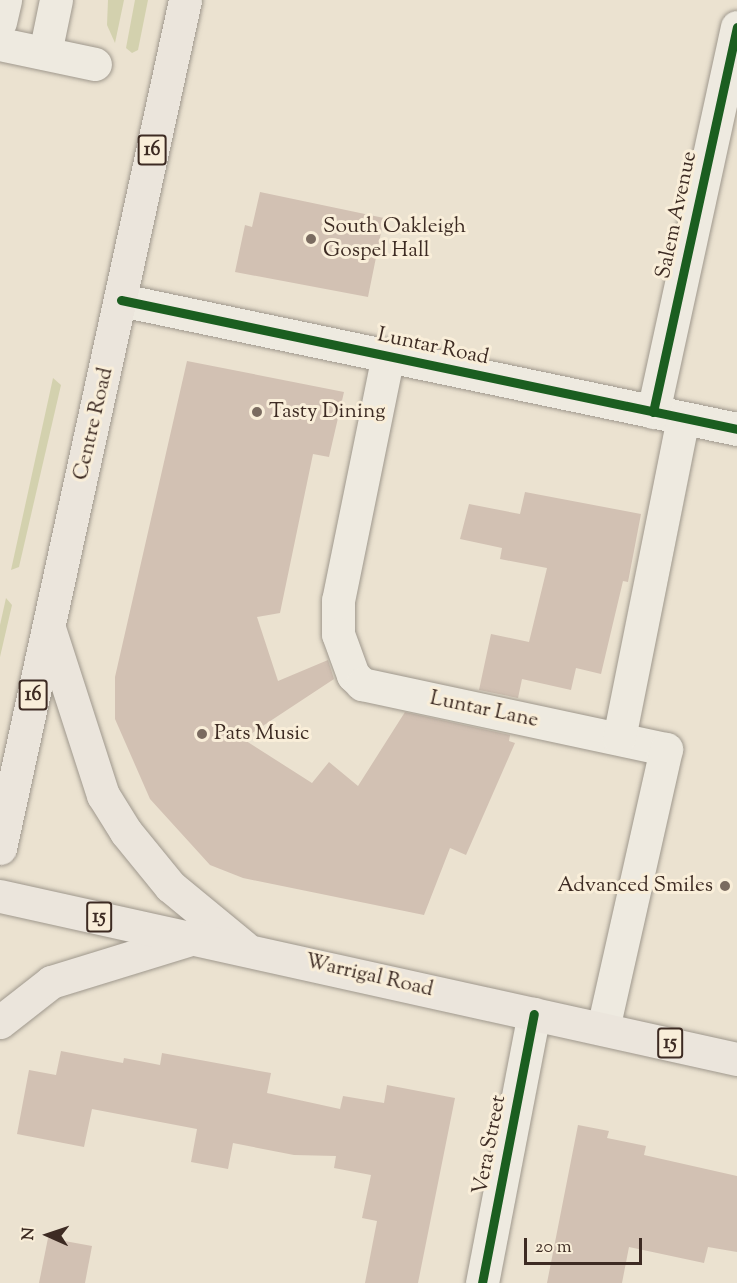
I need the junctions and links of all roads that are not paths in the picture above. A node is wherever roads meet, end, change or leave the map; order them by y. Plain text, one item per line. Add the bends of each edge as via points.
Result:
1 (4, 0) edge
2 (56, 0) edge
3 (185, 0) edge
4 (0, 22) edge
5 (737, 27) edge
6 (0, 44) edge
7 (45, 53) junction
8 (95, 64) dead end
9 (121, 300) junction
10 (388, 355) junction
11 (668, 415) junction
12 (737, 429) edge
13 (49, 627) junction
14 (619, 738) junction
15 (9, 767) edge
16 (0, 848) edge
17 (0, 896) edge
18 (197, 938) junction
19 (244, 947) junction
20 (534, 1014) junction
21 (0, 1022) edge
22 (603, 1028) junction
23 (737, 1059) edge
24 (482, 1283) edge

1 - 4 street
2 - 7 street
3 - 9 main road, Centre Road / 16
5 - 11 street, Salem Avenue
6 - 7 street
7 - 8 street
9 - 10 street, Luntar Road
9 - 13 main road, Centre Road / 16
10 - 11 street, Luntar Road
10 - 14 street, Luntar Lane via 338,600 338,634 353,675 362,684
11 - 12 street, Luntar Road
11 - 14 street
13 - 15 main road, Centre Road / 16
13 - 19 main road via 81,733 109,804 126,832 170,886
14 - 22 street, Luntar Lane via 666,749
15 - 16 main road, Centre Road / 16
17 - 18 main road, Warrigal Road / 15
18 - 19 main road, Warrigal Road / 15
18 - 21 main road via 51,982
19 - 20 main road, Warrigal Road / 15
20 - 22 main road, Warrigal Road / 15
20 - 24 street, Vera Street
22 - 23 main road, Warrigal Road / 15

